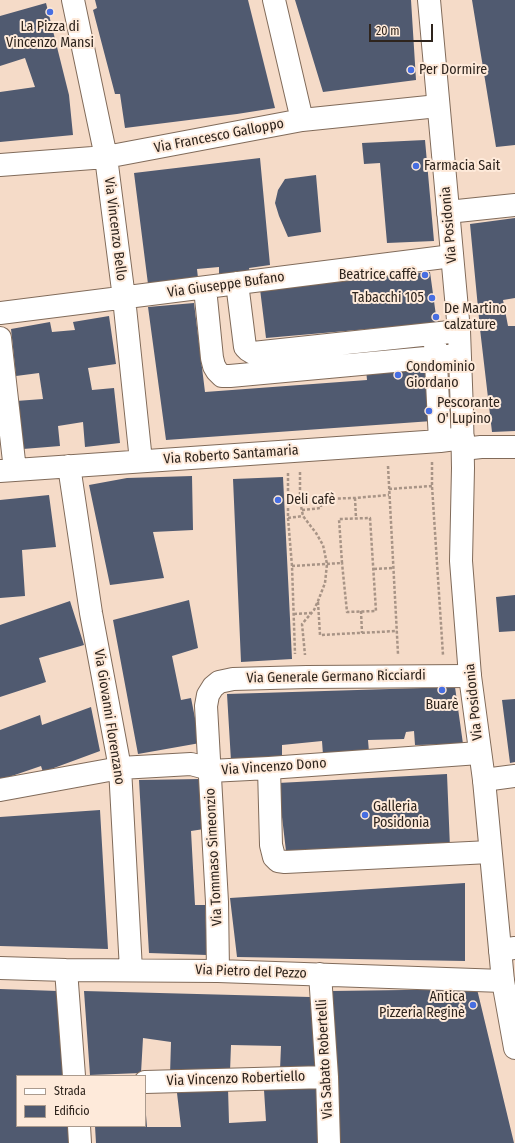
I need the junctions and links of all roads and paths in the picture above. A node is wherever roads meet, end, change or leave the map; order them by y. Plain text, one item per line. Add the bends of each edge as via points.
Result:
1 (73, 0) edge
2 (274, 0) edge
3 (429, 0) edge
4 (438, 106) junction
5 (302, 120) junction
6 (106, 157) junction
7 (0, 165) edge
8 (515, 205) edge
9 (448, 212) junction
10 (452, 256) junction
11 (238, 283) junction
12 (205, 288) junction
13 (124, 298) junction
14 (0, 313) edge
15 (459, 331) junction
16 (434, 334) junction
17 (0, 338) edge
18 (459, 354) junction
19 (436, 356) junction
20 (463, 443) junction
21 (515, 447) edge
22 (436, 450) junction
23 (141, 461) junction
24 (388, 461) dead end
25 (69, 466) junction
26 (300, 468) dead end
27 (288, 469) dead end
28 (8, 471) edge
29 (432, 486) junction
30 (389, 489) junction
31 (389, 495) junction
32 (355, 498) junction
33 (302, 510) junction
34 (303, 516) junction
35 (288, 518) junction
36 (356, 518) junction
37 (342, 563) junction
38 (328, 564) junction
39 (292, 566) junction
40 (393, 568) junction
41 (374, 570) junction
42 (318, 601) junction
43 (361, 611) junction
44 (311, 613) junction
45 (294, 614) junction
46 (397, 631) junction
47 (362, 633) junction
48 (295, 654) dead end
49 (398, 655) dead end
50 (305, 658) dead end
51 (443, 659) dead end
52 (470, 676) junction
53 (208, 695) joint
54 (480, 753) junction
55 (120, 768) junction
56 (269, 768) junction
57 (210, 771) junction
58 (515, 776) edge
59 (484, 780) junction
60 (0, 790) edge
61 (490, 852) junction
62 (507, 949) edge
63 (0, 968) edge
64 (66, 970) junction
65 (131, 970) junction
66 (218, 971) junction
67 (320, 974) junction
68 (503, 981) junction
69 (514, 1038) edge
70 (74, 1075) edge
71 (327, 1077) junction
72 (146, 1082) edge
73 (79, 1127) edge
74 (80, 1143) edge
75 (329, 1143) edge

1 - 6 street, Via Vincenzo Bello
2 - 5 street
3 - 4 street, Via Posidonia
4 - 5 street, Via Francesco Galloppo
4 - 9 street, Via Posidonia
5 - 6 street, Via Francesco Galloppo
6 - 7 street, Via Francesco Galloppo
6 - 13 street, Via Vincenzo Bello
8 - 9 street
9 - 10 street, Via Posidonia
10 - 11 street, Via Giuseppe Bufano
10 - 15 street, Via Posidonia
11 - 12 street, Via Giuseppe Bufano
11 - 16 street via 245,347 253,353
12 - 13 street, Via Giuseppe Bufano
12 - 19 street via 212,358 214,366 222,376
13 - 14 street, Via Giuseppe Bufano
13 - 23 street, Via Vincenzo Bello
15 - 16 street
15 - 18 street, Via Posidonia
16 - 19 street
17 - 28 street
18 - 19 street
18 - 20 street, Via Posidonia
19 - 22 street
20 - 21 street, Via Roberto Santamaria via 480,447
20 - 22 street, Via Roberto Santamaria
20 - 52 street, Via Posidonia via 461,561
22 - 23 street, Via Roberto Santamaria
22 - 29 path
23 - 25 street, Via Roberto Santamaria
24 - 30 path
25 - 28 street, Via Roberto Santamaria
25 - 55 street, Via Giovanni Florenzano via 91,612
26 - 33 path
27 - 35 path
29 - 30 path
29 - 51 path
30 - 31 path
31 - 32 path
31 - 40 path
32 - 33 path via 321,499 322,508
32 - 36 path
33 - 34 path
34 - 35 path
34 - 38 path via 316,533
35 - 39 path
36 - 37 path via 339,519
36 - 41 path via 370,518
37 - 38 path
37 - 43 path via 347,612
38 - 39 path
38 - 42 path via 325,583
39 - 45 path
40 - 41 path
40 - 46 path
41 - 43 path via 376,611
42 - 44 path
42 - 47 path via 320,635
43 - 47 path
44 - 45 path
44 - 50 path via 302,624
45 - 48 path
46 - 47 path
46 - 49 path
52 - 53 street, Via Generale Germano Ricciardi via 234,679 219,682 212,687
52 - 54 street, Via Posidonia
53 - 57 street, Via Tommaso Simeonzio via 206,706
54 - 56 street, Via Vincenzo Dono
54 - 59 street, Via Posidonia
55 - 57 street, Via Vincenzo Dono via 191,764
55 - 60 street, Via Vincenzo Dono
55 - 65 street, Via Giovanni Florenzano
56 - 57 street, Via Vincenzo Dono
56 - 61 street via 271,845 274,857 278,861
57 - 66 street, Via Tommaso Simeonzio
58 - 59 street
59 - 61 street, Via Posidonia
61 - 62 street, Via Posidonia
62 - 68 street, Via Posidonia
63 - 64 street, Via Pietro del Pezzo
64 - 65 street, Via Pietro del Pezzo
64 - 70 street
65 - 66 street, Via Pietro del Pezzo
66 - 67 street, Via Pietro del Pezzo
67 - 68 street, Via Pietro del Pezzo
67 - 71 street, Via Sabato Robertelli
68 - 69 street, Via Posidonia
71 - 72 street, Via Vincenzo Robertiello
71 - 75 street, Via Sabato Robertelli
73 - 74 street

